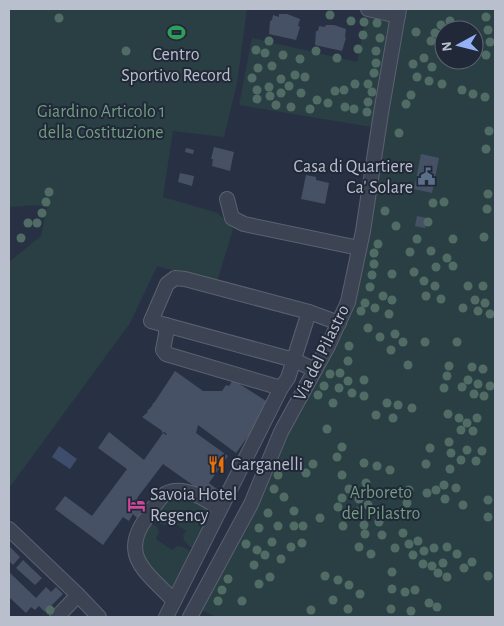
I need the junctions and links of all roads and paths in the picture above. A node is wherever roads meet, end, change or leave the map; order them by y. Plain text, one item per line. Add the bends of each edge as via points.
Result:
1 (368, 9) edge
2 (398, 12) edge
3 (227, 199) dead end
4 (360, 248) junction
5 (309, 312) junction
6 (339, 323) junction
7 (166, 325) junction
8 (294, 360) junction
9 (315, 370) junction
10 (281, 388) junction
11 (220, 509) junction
12 (9, 528) edge
13 (78, 595) junction
14 (174, 601) junction
15 (57, 617) edge
16 (99, 617) edge
17 (166, 617) edge
18 (190, 617) edge

1 - 2 street
2 - 4 street, Via del Pilastro
3 - 4 street via 232,218 244,224
4 - 6 street, Via del Pilastro via 348,302
5 - 6 street
5 - 7 street via 175,278 167,284 151,321
5 - 8 street
6 - 9 street, Via del Pilastro
7 - 8 street
7 - 10 street via 163,350 166,354
8 - 9 street
8 - 10 street
9 - 18 street, Via del Pilastro via 282,432 251,504
10 - 11 street
11 - 14 street
11 - 14 street via 197,494 174,492 165,495 136,535 136,556
12 - 13 street
13 - 15 street
13 - 16 street
14 - 17 street

